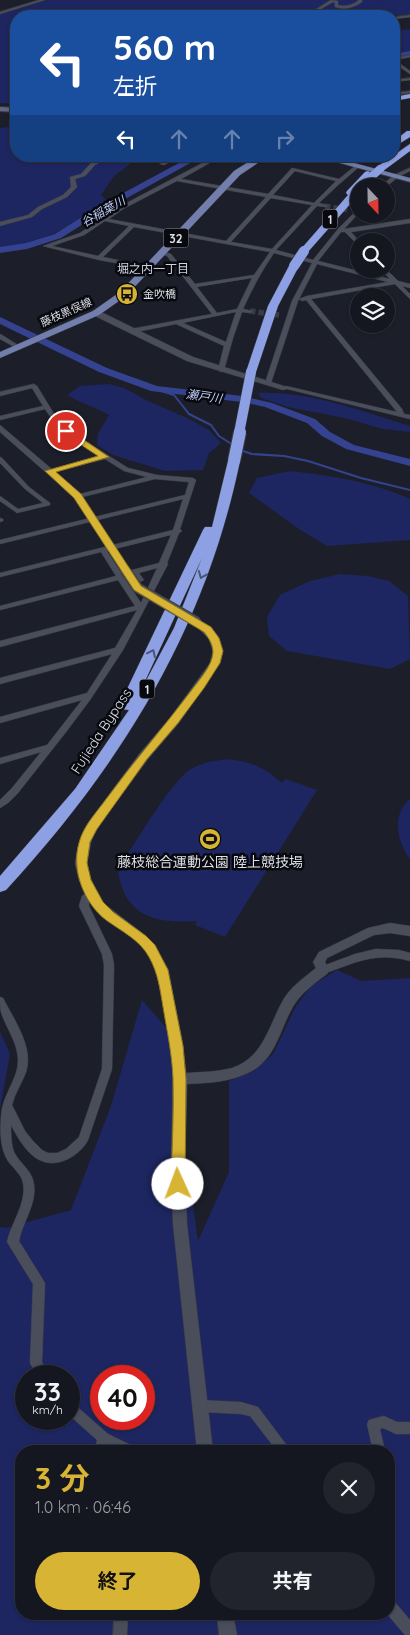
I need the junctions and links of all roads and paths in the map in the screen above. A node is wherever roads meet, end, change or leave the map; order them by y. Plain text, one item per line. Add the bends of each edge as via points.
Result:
1 (43, 0) edge
2 (360, 0) edge
3 (5, 7) dead end
4 (10, 10) junction
5 (318, 10) edge
6 (0, 13) edge
7 (400, 65) edge
8 (410, 73) edge
9 (410, 161) edge
10 (97, 162) edge
11 (208, 162) edge
12 (254, 162) edge
13 (339, 162) edge
14 (379, 162) edge
15 (390, 162) edge
16 (357, 167) junction
17 (410, 168) edge
18 (376, 172) junction
19 (396, 176) junction
20 (370, 178) edge
21 (373, 178) edge
22 (394, 178) edge
23 (175, 179) junction
24 (338, 180) junction
25 (410, 180) edge
26 (223, 188) junction
27 (269, 195) junction
28 (350, 198) edge
29 (350, 201) edge
30 (315, 204) junction
31 (325, 206) tunnel mouth
32 (336, 213) junction
33 (103, 219) junction
34 (350, 219) edge
35 (410, 221) edge
36 (0, 224) edge
37 (133, 225) junction
38 (340, 230) junction
39 (347, 231) junction
40 (180, 233) junction
41 (350, 234) edge
42 (228, 242) junction
43 (273, 251) junction
44 (162, 253) junction
45 (99, 258) junction
46 (316, 260) junction
47 (148, 268) junction
48 (256, 276) junction
49 (393, 278) edge
50 (410, 280) edge
51 (397, 282) junction
52 (194, 286) junction
53 (410, 286) edge
54 (410, 296) edge
55 (307, 298) junction
56 (294, 301) junction
57 (239, 310) junction
58 (250, 312) tunnel mouth
59 (96, 313) junction
60 (215, 314) junction
61 (279, 315) tunnel mouth
62 (288, 316) junction
63 (177, 322) junction
64 (131, 331) junction
65 (0, 336) edge
66 (227, 345) junction
67 (20, 346) junction
68 (0, 355) edge
69 (222, 370) junction
70 (268, 383) junction
71 (286, 388) joint
72 (0, 394) edge
73 (48, 407) junction
74 (401, 415) junction
75 (410, 417) edge
76 (0, 418) edge
77 (0, 428) edge
78 (105, 457) junction
79 (0, 459) edge
80 (234, 461) junction
81 (50, 471) junction
82 (157, 477) junction
83 (78, 496) junction
84 (188, 496) junction
85 (0, 498) edge
86 (93, 520) junction
87 (178, 531) junction
88 (0, 542) edge
89 (107, 548) junction
90 (164, 564) junction
91 (123, 574) junction
92 (0, 575) edge
93 (140, 580) dead end
94 (0, 608) edge
95 (141, 608) junction
96 (0, 644) edge
97 (120, 650) junction
98 (0, 681) edge
99 (89, 695) junction
100 (0, 720) edge
101 (50, 747) junction
102 (0, 761) edge
103 (0, 804) edge
104 (0, 882) edge
105 (0, 886) edge
106 (92, 894) junction
107 (410, 931) edge
108 (410, 957) edge
109 (323, 970) junction
110 (0, 1001) edge
111 (180, 1079) junction
112 (7, 1104) junction
113 (37, 1365) edge
114 (200, 1406) junction
115 (80, 1417) edge
116 (410, 1428) edge
117 (104, 1438) junction
118 (102, 1445) edge
119 (118, 1445) edge
120 (204, 1445) edge
121 (280, 1445) edge
122 (378, 1445) edge
123 (395, 1613) edge
124 (121, 1620) edge
125 (226, 1620) edge
126 (410, 1630) edge
127 (120, 1635) edge
128 (228, 1635) edge

1 - 4 street
2 - 5 street via 341,8 332,1
3 - 4 street
4 - 6 street
7 - 8 street
9 - 18 highway, 1
10 - 36 street via 83,175 72,178 74,187 65,196 30,216
11 - 23 street
12 - 26 main road, 藤枝黒俣線 / 32
13 - 16 main road
14 - 18 highway, 1
15 - 18 highway, 1
16 - 19 main road
16 - 24 street
17 - 19 street
18 - 20 highway, 1
18 - 21 highway, 1
18 - 32 highway, 1
19 - 22 street
19 - 25 main road
23 - 26 street
23 - 33 street
24 - 27 street via 294,169
24 - 30 street
26 - 27 street
26 - 40 main road, 藤枝黒俣線 / 32
27 - 30 street
27 - 42 street
28 - 32 highway, Fujieda Bypass / 1
29 - 32 highway, 1
30 - 31 street
30 - 43 street
32 - 80 highway, Fujieda Bypass / 1, bridge via 294,266 269,315 251,372
33 - 37 street
33 - 45 street via 82,234 46,246
34 - 38 street
35 - 39 street
37 - 40 street
37 - 45 street
38 - 39 street
38 - 46 street
39 - 41 street
40 - 42 street
40 - 44 main road, 藤枝黒俣線 / 32
42 - 43 street
43 - 46 street
43 - 48 street
44 - 47 main road, 藤枝黒俣線 / 32
44 - 52 street via 169,255
45 - 47 street
46 - 51 street
46 - 56 street
47 - 59 main road, 藤枝黒俣線 / 32 via 123,294
48 - 52 street
48 - 57 street
49 - 51 street
50 - 51 street
51 - 53 street
51 - 54 street
51 - 55 street
52 - 60 street
55 - 56 street
55 - 74 street
56 - 62 street
57 - 58 street
57 - 60 street
57 - 66 street
59 - 64 street
59 - 67 main road, 藤枝黒俣線 / 32
60 - 63 street
61 - 62 street
62 - 70 street
63 - 64 street
63 - 66 street
64 - 69 street
65 - 67 street
66 - 69 street
67 - 68 main road, 藤枝黒俣線 / 32
69 - 70 street
70 - 71 street
71 - 74 street
72 - 73 street via 34,386
73 - 76 street
73 - 78 street via 66,431
74 - 75 street
77 - 81 street
78 - 81 street
78 - 82 street via 126,470
79 - 85 street via 27,488 48,504 17,511
104 -> 80 highway, Fujieda Bypass / 1 via 59,813 114,730 206,538
80 -> 105 highway, Fujieda Bypass / 1 via 211,553 150,684 91,779
81 - 83 street
82 - 83 street
82 - 84 street via 193,480
83 - 86 street
84 - 86 street
84 - 87 street
86 - 88 street
86 - 89 street
87 - 89 street
87 - 90 street
89 - 91 street
89 - 92 street
90 - 93 street via 135,572
90 - 95 street
91 - 94 street
91 - 95 street
91 - 106 street, bridge via 138,588 207,629 218,651 215,663 174,721 92,826 81,863
95 - 96 street
95 - 97 street
97 - 98 street
97 - 99 street
99 - 100 street
99 - 101 street
101 - 102 street
101 - 103 street
106 - 111 street via 103,910 142,939 157,958 177,1046
106 - 112 street via 85,899 84,906 109,965 107,1068 83,1140 64,1156 54,1159 42,1157 32,1150
107 - 109 street via 390,928 372,931 323,955 319,962
108 - 109 street via 392,953 359,955
109 - 111 street via 291,999 261,1056 235,1072
110 - 112 street via 21,1046 23,1060 19,1079
111 - 114 street via 180,1224
112 - 113 street via 7,1146 28,1178 29,1192 13,1242 39,1283
114 - 120 street
114 - 121 street via 254,1411
115 - 117 street
116 - 122 street via 396,1428 384,1422 373,1424
117 - 118 street
117 - 119 street
123 - 126 street
124 - 127 street
125 - 128 street

